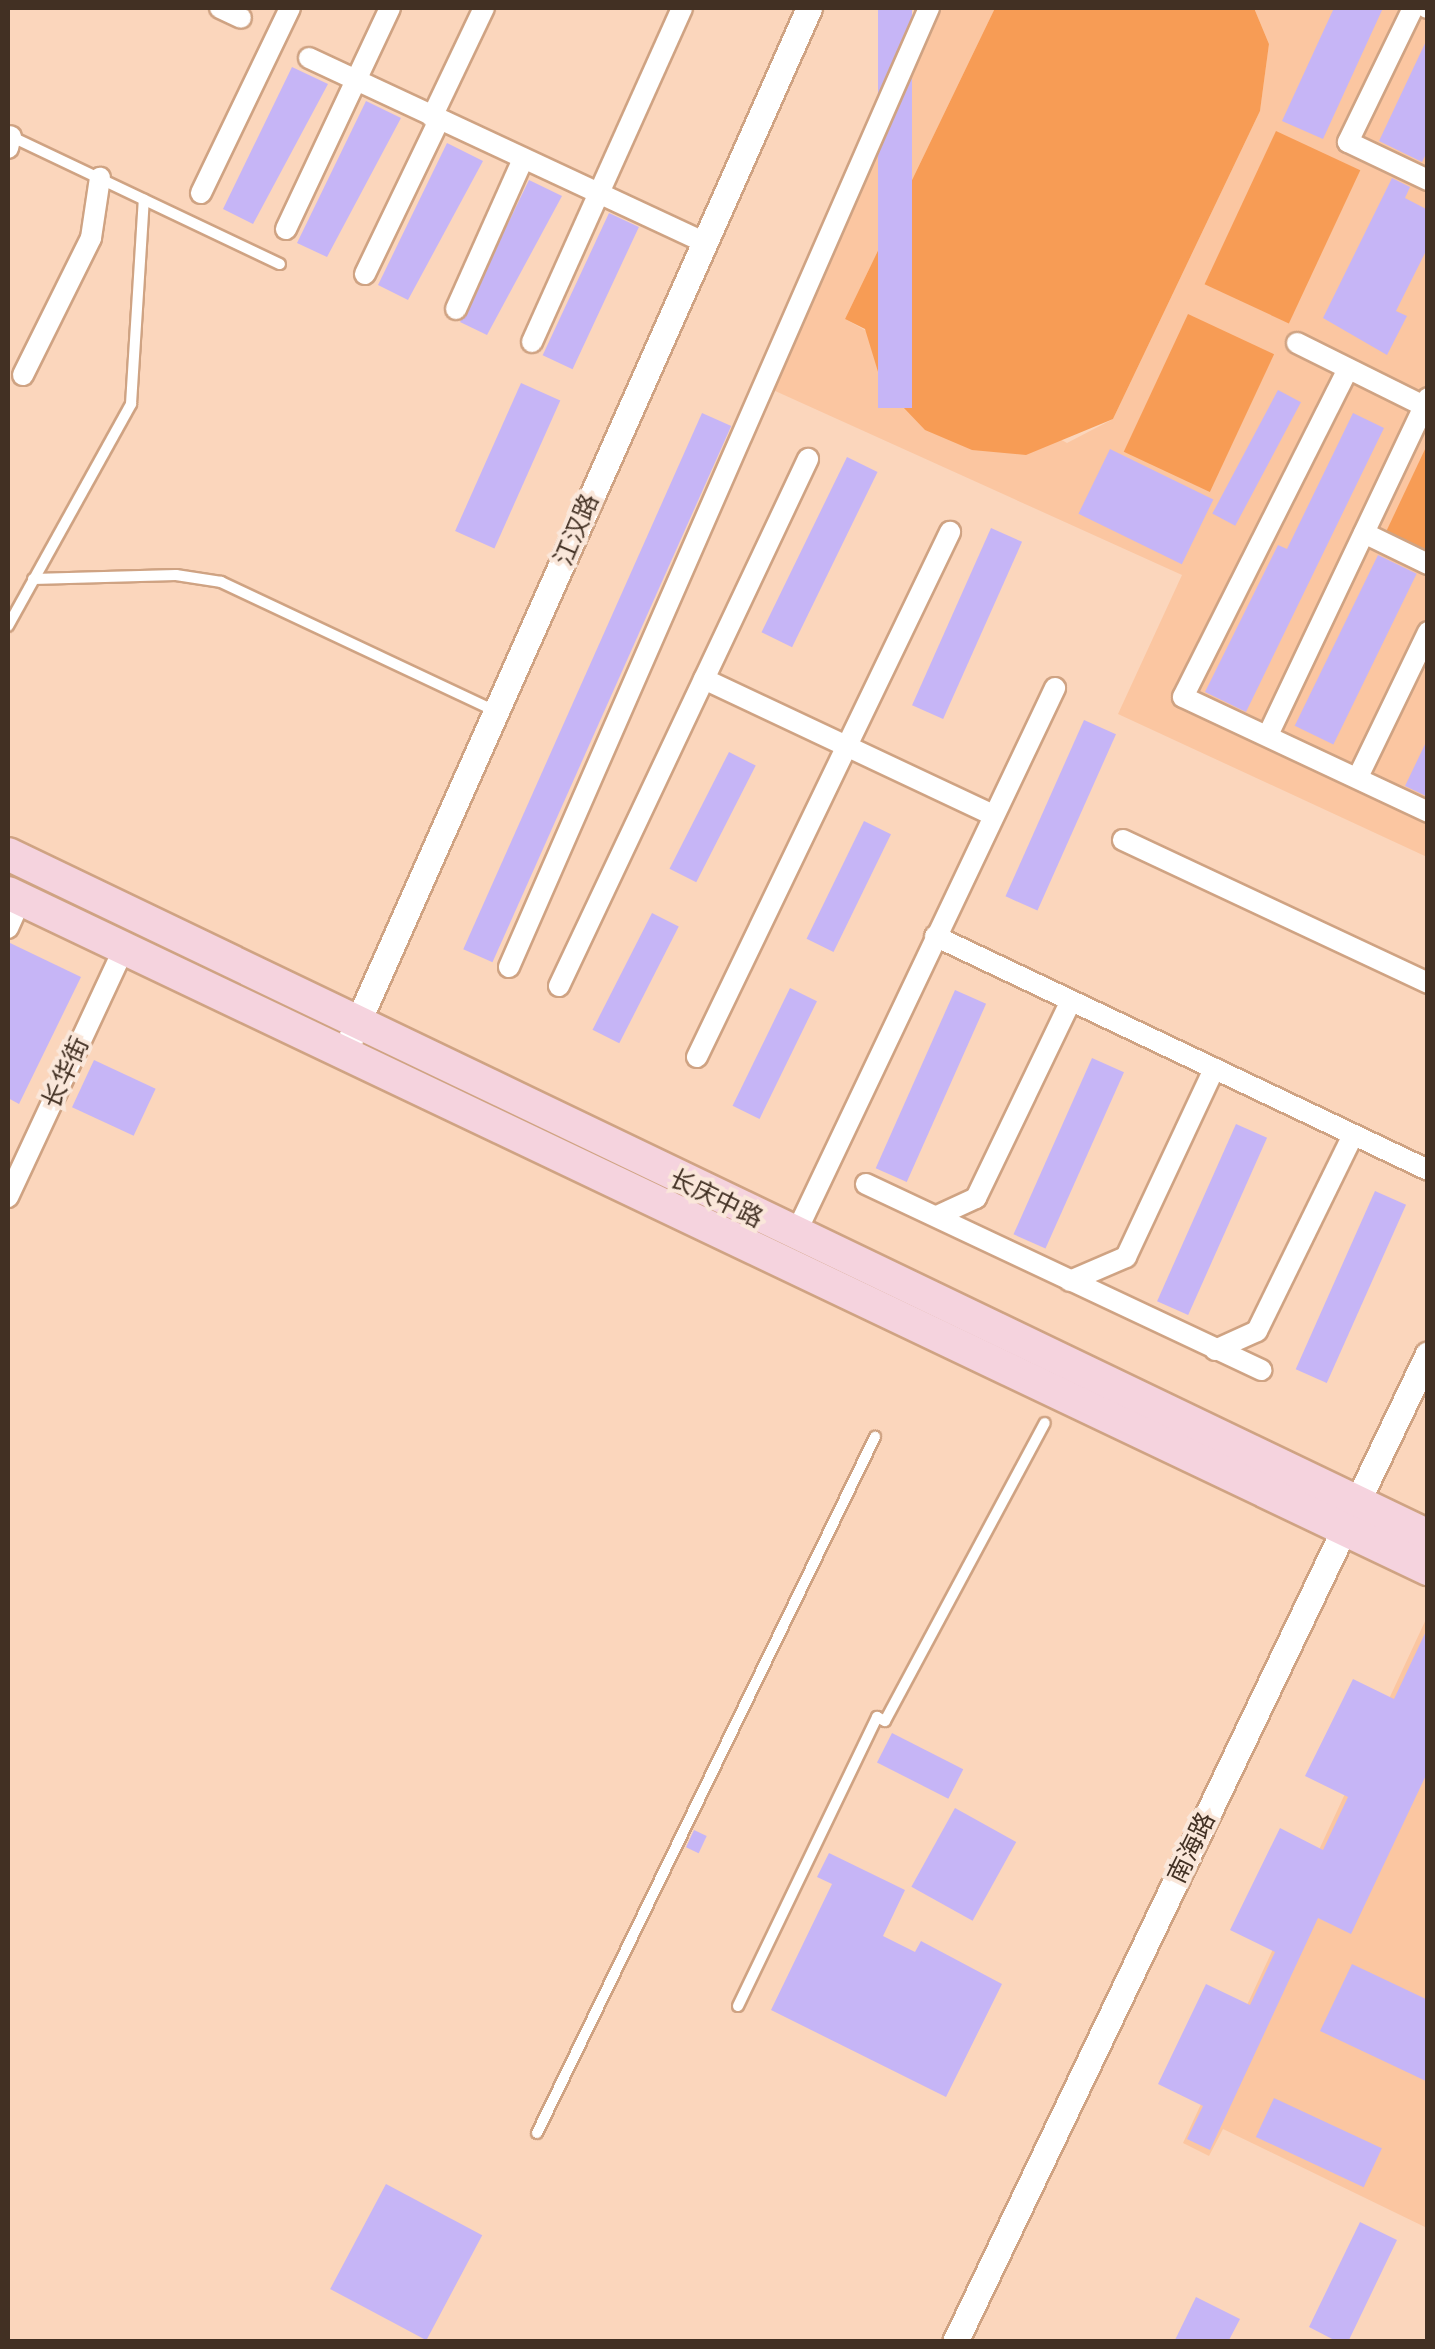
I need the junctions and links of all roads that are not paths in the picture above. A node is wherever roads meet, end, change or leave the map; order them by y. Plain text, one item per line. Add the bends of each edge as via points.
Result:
1 (220, 8) edge
2 (290, 8) edge
3 (390, 8) edge
4 (484, 8) edge
5 (682, 8) edge
6 (810, 8) edge
7 (930, 8) edge
8 (1412, 8) edge
9 (241, 18) dead end
10 (310, 58) dead end
11 (356, 80) junction
12 (436, 118) junction
13 (9, 139) edge
14 (524, 159) junction
15 (100, 178) junction
16 (1428, 180) edge
17 (201, 193) dead end
18 (599, 193) junction
19 (144, 199) junction
20 (286, 229) dead end
21 (704, 242) junction
22 (280, 264) dead end
23 (365, 274) dead end
24 (456, 309) dead end
25 (532, 342) dead end
26 (1297, 343) dead end
27 (1348, 370) junction
28 (24, 375) dead end
29 (1426, 404) edge
30 (808, 459) dead end
31 (950, 532) dead end
32 (1364, 533) junction
33 (1428, 564) edge
34 (33, 579) junction
35 (11, 613) edge
36 (8, 626) edge
37 (1428, 632) edge
38 (704, 679) junction
39 (1055, 688) dead end
40 (498, 713) junction
41 (1268, 735) junction
42 (850, 748) junction
43 (1358, 777) junction
44 (1428, 812) edge
45 (993, 815) junction
46 (1123, 840) dead end
47 (8, 854) edge
48 (12, 907) edge
49 (935, 936) junction
50 (124, 948) junction
51 (508, 967) dead end
52 (1428, 982) edge
53 (559, 986) dead end
54 (1071, 1002) junction
55 (358, 1022) junction
56 (344, 1053) junction
57 (697, 1056) dead end
58 (1214, 1069) junction
59 (1353, 1135) junction
60 (1428, 1170) edge
61 (866, 1184) dead end
62 (8, 1197) edge
63 (937, 1216) junction
64 (794, 1237) junction
65 (1070, 1282) junction
66 (1215, 1350) junction
67 (1428, 1354) edge
68 (1261, 1370) dead end
69 (1045, 1424) dead end
70 (874, 1436) dead end
71 (1351, 1516) junction
72 (1428, 1536) edge
73 (1428, 1569) edge
74 (738, 2006) dead end
75 (537, 2134) dead end
76 (956, 2342) edge

1 - 9 street
2 - 17 street
3 - 11 street
4 - 12 street
5 - 18 street
6 - 21 street, 江汉路
7 - 51 street
8 - 16 street via 1348,142
10 - 11 street
11 - 12 street
11 - 20 street
12 - 14 street
12 - 23 street
13 - 15 lane
14 - 18 street
14 - 24 street
15 - 19 lane
15 - 28 street via 90,238
18 - 21 street
18 - 25 street
19 - 22 lane
19 - 34 lane via 131,404
21 - 40 street, 江汉路
26 - 27 street
27 - 29 street
27 - 41 street via 1183,696
29 - 32 street
30 - 38 street
31 - 42 street
32 - 33 street
32 - 41 street
34 - 35 lane
34 - 40 lane via 176,576 221,582
35 - 36 lane
37 - 43 street
38 - 42 street
38 - 53 street
39 - 45 street
40 - 55 street, 江汉路
41 - 43 street
42 - 45 street
42 - 57 street
43 - 44 street
45 - 49 street
46 - 52 street
47 - 55 main road, 长庆中路
48 - 50 main road, 长庆中路
49 - 54 street
49 - 64 street
50 - 56 main road, 长庆中路
50 - 62 street, 长华街
54 - 58 street
54 - 63 street via 976,1198
55 - 56 street, 江汉路
55 - 64 main road, 长庆中路
56 - 71 main road, 长庆中路
58 - 59 street
58 - 65 street via 1126,1257
59 - 60 street
59 - 66 street via 1257,1332
61 - 63 street
63 - 65 street
64 - 71 main road, 长庆中路
65 - 66 street
66 - 68 street
67 - 71 street, 南海路
69 - 74 lane via 885,1721 877,1717
70 - 75 lane
71 - 72 main road, 长庆中路
71 - 73 main road, 长庆中路
71 - 76 street, 南海路

